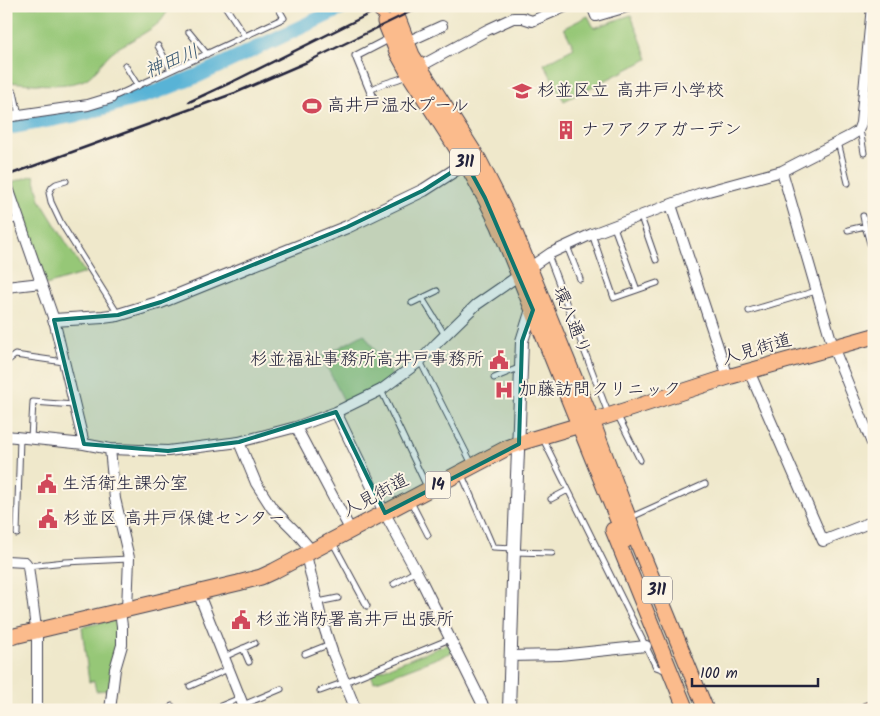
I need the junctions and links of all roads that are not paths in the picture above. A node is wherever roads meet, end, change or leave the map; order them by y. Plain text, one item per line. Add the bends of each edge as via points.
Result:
1 (225, 6) edge
2 (278, 6) edge
3 (567, 6) edge
4 (592, 6) edge
5 (630, 6) edge
6 (872, 6) edge
7 (386, 13) edge
8 (872, 21) edge
9 (442, 26) dead end
10 (189, 32) dead end
11 (245, 36) junction
12 (383, 42) dead end
13 (407, 42) junction
14 (158, 46) dead end
15 (207, 54) junction
16 (126, 65) dead end
17 (171, 70) junction
18 (414, 71) junction
19 (138, 86) junction
20 (371, 90) junction
21 (14, 92) dead end
22 (111, 98) joint
23 (374, 100) dead end
24 (19, 116) junction
25 (6, 117) edge
26 (858, 131) junction
27 (838, 142) junction
28 (864, 153) dead end
29 (466, 163) junction
30 (782, 171) junction
31 (66, 181) dead end
32 (6, 182) edge
33 (848, 183) dead end
34 (671, 205) junction
35 (862, 216) dead end
36 (641, 217) junction
37 (19, 218) junction
38 (6, 223) edge
39 (864, 226) junction
40 (614, 227) junction
41 (848, 230) dead end
42 (592, 234) junction
43 (567, 246) junction
44 (548, 255) junction
45 (874, 257) edge
46 (656, 260) dead end
47 (526, 272) junction
48 (580, 279) dead end
49 (41, 283) junction
50 (656, 283) dead end
51 (6, 287) edge
52 (636, 290) junction
53 (437, 291) dead end
54 (816, 291) junction
55 (422, 298) junction
56 (412, 303) dead end
57 (533, 310) junction
58 (749, 310) dead end
59 (118, 315) junction
60 (54, 320) junction
61 (445, 335) junction
62 (874, 336) edge
63 (833, 347) junction
64 (420, 361) junction
65 (6, 362) edge
66 (64, 362) junction
67 (521, 367) junction
68 (749, 371) junction
69 (728, 377) junction
70 (494, 378) dead end
71 (381, 390) junction
72 (74, 405) junction
73 (336, 412) junction
74 (613, 415) junction
75 (586, 423) junction
76 (296, 427) junction
77 (871, 435) edge
78 (6, 436) edge
79 (542, 436) junction
80 (26, 438) junction
81 (239, 442) junction
82 (84, 444) junction
83 (519, 444) junction
84 (874, 448) edge
85 (110, 449) junction
86 (598, 455) junction
87 (640, 460) dead end
88 (467, 469) junction
89 (705, 484) dead end
90 (428, 490) junction
91 (568, 490) junction
92 (410, 499) junction
93 (551, 499) dead end
94 (385, 513) junction
95 (636, 514) junction
96 (874, 521) edge
97 (351, 531) junction
98 (16, 534) dead end
99 (428, 534) dead end
100 (332, 540) junction
101 (514, 550) junction
102 (308, 553) junction
103 (552, 553) dead end
104 (129, 559) junction
105 (6, 561) edge
106 (28, 566) junction
107 (416, 571) junction
108 (394, 584) dead end
109 (198, 592) junction
110 (338, 598) dead end
111 (317, 602) junction
112 (368, 606) dead end
113 (124, 610) junction
114 (36, 631) junction
115 (6, 638) edge
116 (450, 639) junction
117 (255, 643) dead end
118 (330, 644) junction
119 (646, 646) junction
120 (243, 648) junction
121 (305, 654) dead end
122 (510, 656) junction
123 (224, 657) junction
124 (249, 662) dead end
125 (229, 669) junction
126 (670, 672) junction
127 (345, 682) junction
128 (190, 686) dead end
129 (281, 689) dead end
130 (320, 691) dead end
131 (243, 704) edge
132 (874, 709) edge
133 (37, 710) edge
134 (110, 710) edge
135 (211, 710) edge
136 (356, 710) edge
137 (482, 710) edge
138 (509, 710) edge
139 (686, 710) edge
140 (696, 710) edge
141 (706, 710) edge
142 (716, 710) edge
143 (867, 710) edge

1 - 11 lane
2 - 11 lane via 284,18
3 - 18 street via 532,21 513,18
4 - 5 street via 596,16
6 - 8 street
7 - 13 main road, 環八通り / 311
7 - 18 main road, 環八通り / 311 via 398,54
8 - 26 street
9 - 13 street
10 - 15 lane
11 - 15 lane
12 - 20 street via 356,56
13 - 18 main road, 環八通り / 311
14 - 17 lane
15 - 17 lane
16 - 19 lane
17 - 19 lane
18 - 20 lane
18 - 29 main road, 環八通り / 311
18 - 47 main road, 環八通り / 311 via 479,160 511,223
19 - 22 lane
20 - 23 street
21 - 24 lane
22 - 24 street
24 - 25 street
26 - 27 street
26 - 28 lane
27 - 30 street
27 - 33 lane
29 - 47 main road, 環八通り / 311
29 - 59 street via 424,190 347,227 162,302
30 - 34 street via 701,193
30 - 54 street
31 - 59 lane via 52,187 49,193 51,202
32 - 37 street
34 - 36 street
34 - 69 street
35 - 39 lane
36 - 40 street
36 - 46 lane
37 - 38 lane
37 - 49 street
39 - 41 lane
39 - 45 lane
40 - 42 street
40 - 52 lane
42 - 43 street
42 - 52 lane via 614,298
43 - 44 street
43 - 48 lane
44 - 47 street
44 - 74 lane
47 - 57 main road, 環八通り / 311
47 - 61 street via 476,306
47 - 75 main road, 環八通り / 311
49 - 51 street
49 - 60 street
50 - 52 lane
53 - 55 lane
54 - 58 lane
54 - 63 street
55 - 56 lane
55 - 61 lane
57 - 67 street via 522,341
57 - 75 main road, 環八通り / 311
59 - 60 street
60 - 66 street
61 - 64 street
62 - 63 main road, 人見街道 / 14
63 - 68 main road, 人見街道 / 14
63 - 77 street
64 - 71 street
64 - 88 lane
65 - 66 lane via 15,356
66 - 72 street
67 - 70 lane
67 - 83 street
68 - 69 main road, 人見街道 / 14
68 - 96 street via 823,541
69 - 74 main road, 人見街道 / 14
71 - 73 street
71 - 90 lane
72 - 80 lane via 33,402
72 - 82 street
73 - 76 street
73 - 94 street
74 - 75 main road, 人見街道 / 14
74 - 87 lane
75 - 79 main road, 人見街道 / 14
75 - 86 main road, 環八通り / 311
76 - 81 street
76 - 97 street
77 - 84 street
78 - 80 street
79 - 83 main road, 人見街道 / 14
79 - 91 lane
80 - 82 street
80 - 98 lane
81 - 85 street via 168,451
81 - 102 street via 256,483
82 - 85 street
83 - 88 main road, 人見街道 / 14
83 - 101 street
85 - 104 street via 115,499
86 - 95 main road via 615,466
86 - 126 main road via 601,499
86 - 140 main road, 環八通り / 311
86 - 141 main road, 環八通り / 311
88 - 90 main road, 人見街道 / 14
88 - 101 lane via 493,547
89 - 95 lane
90 - 92 main road, 人見街道 / 14
91 - 93 lane
91 - 119 lane
92 - 94 main road, 人見街道 / 14
92 - 99 lane
94 - 97 main road, 人見街道 / 14
94 - 107 street
95 - 142 main road
97 - 100 main road, 人見街道 / 14
100 - 102 main road, 人見街道 / 14
100 - 112 lane
101 - 103 lane
101 - 122 street
102 - 109 main road, 人見街道 / 14 via 261,577
102 - 111 street
104 - 106 lane
104 - 113 street
105 - 106 street via 24,562
106 - 114 street
107 - 108 lane
107 - 116 street
109 - 113 main road, 人見街道 / 14
109 - 123 street
110 - 111 lane
111 - 118 street
113 - 114 main road, 人見街道 / 14
113 - 134 street via 122,645 115,669
114 - 115 main road, 人見街道 / 14
114 - 133 street
116 - 127 lane
116 - 137 street via 482,703
117 - 120 lane
118 - 121 lane
118 - 127 street
119 - 122 street via 560,655
119 - 126 lane via 656,667
120 - 123 lane
120 - 124 lane
122 - 138 street
123 - 125 street
125 - 128 lane
125 - 131 street
126 - 139 main road
127 - 130 lane
127 - 136 street
129 - 131 lane
131 - 135 lane
132 - 143 main road

